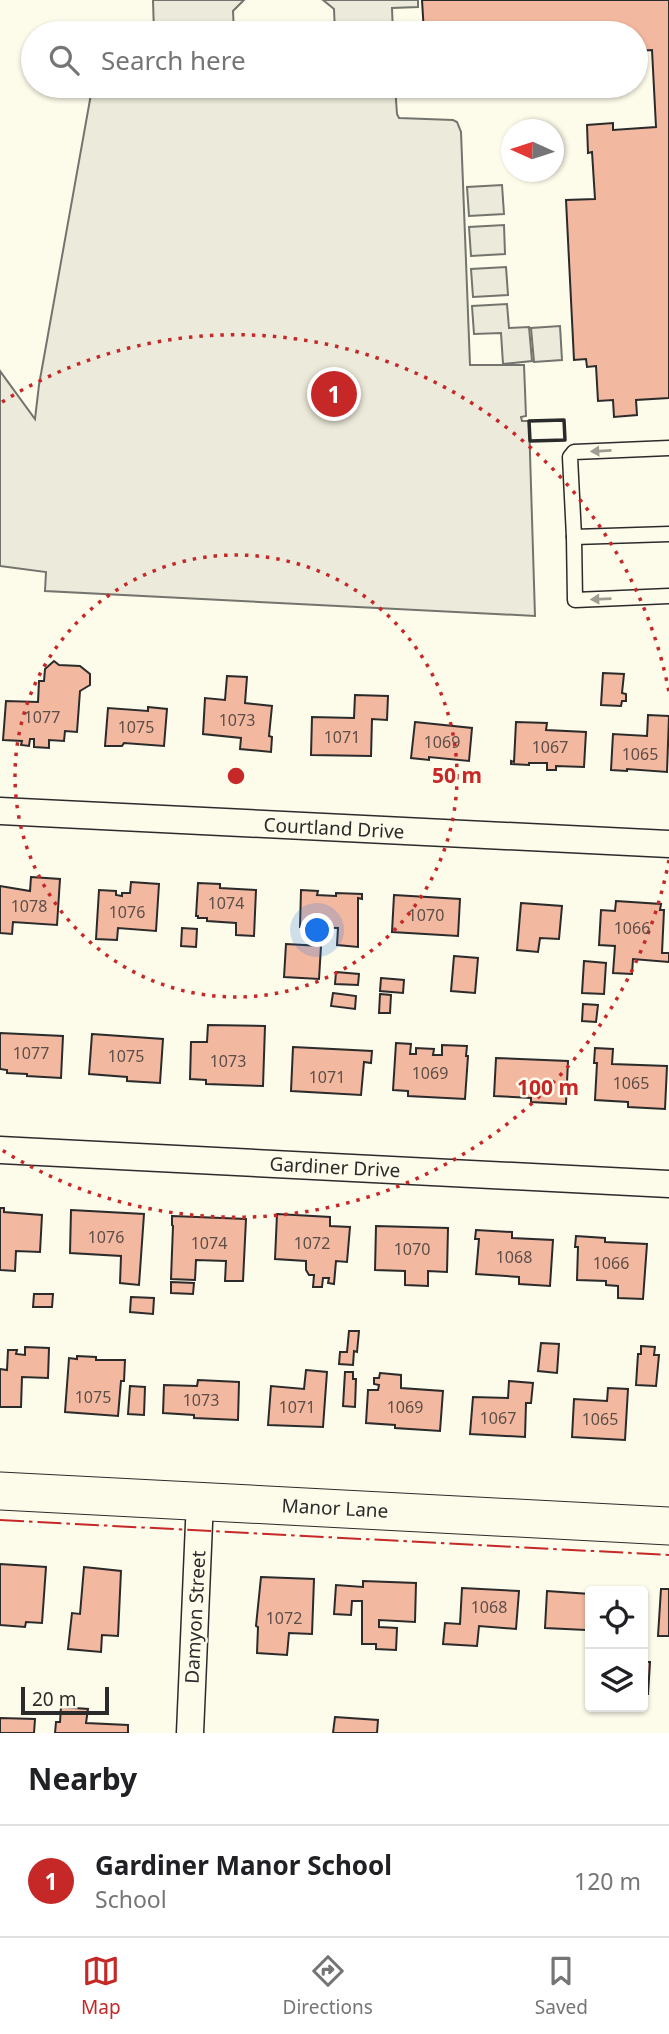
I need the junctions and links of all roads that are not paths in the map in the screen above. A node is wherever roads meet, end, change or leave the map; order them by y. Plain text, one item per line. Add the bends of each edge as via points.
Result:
1 (669, 448) edge
2 (669, 534) edge
3 (574, 537) junction
4 (669, 596) edge
5 (0, 811) edge
6 (669, 844) edge
7 (0, 1150) edge
8 (669, 1184) edge
9 (0, 1491) edge
10 (200, 1500) junction
11 (669, 1526) edge
12 (190, 1733) edge

1 -> 3 lane via 574,453 570,457
2 - 3 lane
4 -> 3 lane via 575,600
5 - 6 street, Courtland Drive
7 - 8 street, Gardiner Drive
9 - 10 street, Manor Lane
10 - 11 street, Manor Lane
10 - 12 street, Damyon Street

